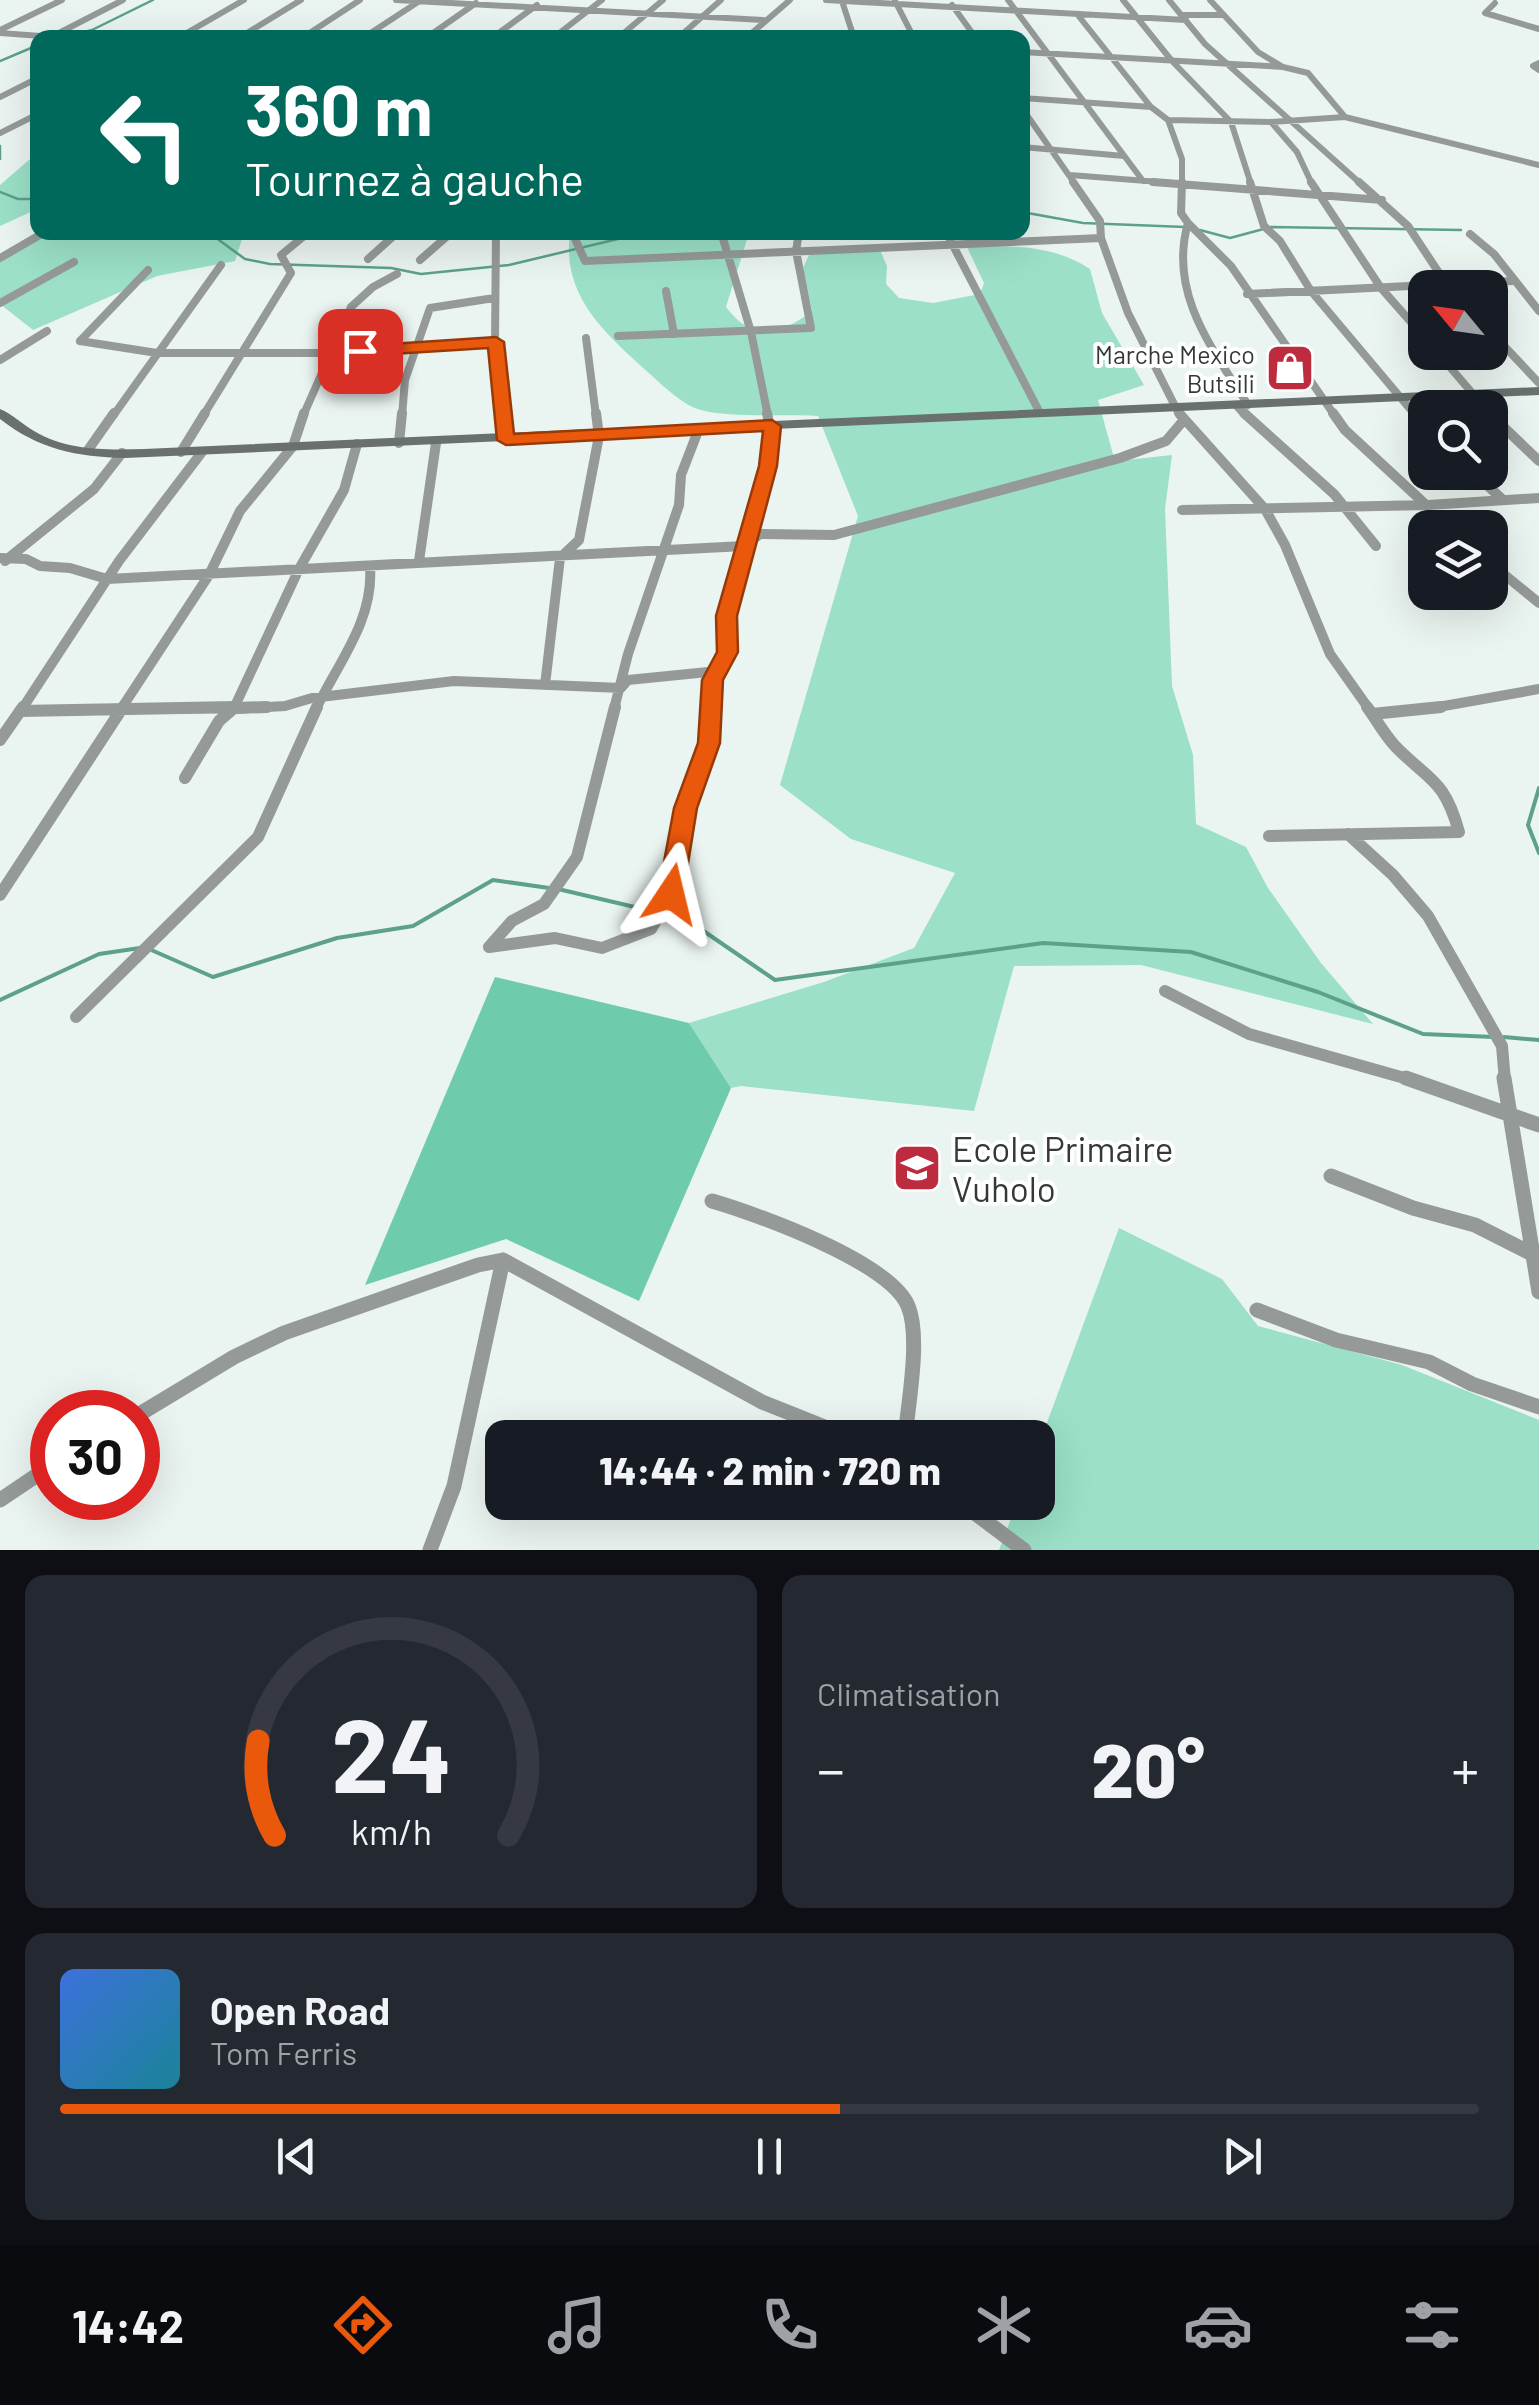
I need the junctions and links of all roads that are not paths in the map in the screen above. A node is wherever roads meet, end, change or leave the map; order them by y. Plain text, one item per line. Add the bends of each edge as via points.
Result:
1 (62, 0) edge
2 (123, 0) edge
3 (244, 0) edge
4 (301, 0) edge
5 (360, 0) edge
6 (396, 0) edge
7 (420, 0) edge
8 (543, 0) edge
9 (602, 0) edge
10 (663, 0) edge
11 (720, 0) edge
12 (790, 0) edge
13 (826, 0) edge
14 (1008, 0) edge
15 (1123, 0) edge
16 (1169, 0) edge
17 (1210, 0) edge
18 (477, 2) edge
19 (842, 2) edge
20 (896, 2) edge
21 (1494, 3) dead end
22 (952, 4) edge
23 (535, 6) junction
24 (590, 8) junction
25 (1013, 10) junction
26 (648, 11) junction
27 (1078, 14) junction
28 (702, 16) junction
29 (1224, 16) junction
30 (1134, 17) junction
31 (1184, 18) junction
32 (763, 20) junction
33 (1539, 28) edge
34 (65, 30) edge
35 (192, 30) edge
36 (252, 30) edge
37 (314, 30) edge
38 (375, 30) edge
39 (437, 30) edge
40 (503, 30) edge
41 (563, 30) edge
42 (627, 30) edge
43 (687, 30) edge
44 (754, 30) edge
45 (851, 30) edge
46 (910, 30) edge
47 (970, 30) edge
48 (1028, 30) edge
49 (0, 32) edge
50 (1030, 33) edge
51 (30, 34) edge
52 (1030, 53) edge
53 (1046, 54) junction
54 (1111, 58) junction
55 (1172, 62) junction
56 (1228, 66) junction
57 (1283, 67) junction
58 (30, 82) edge
59 (14, 90) junction
60 (30, 91) edge
61 (1, 95) edge
62 (1030, 99) edge
63 (1083, 102) junction
64 (1151, 106) junction
65 (1345, 117) junction
66 (30, 118) edge
67 (1030, 119) edge
68 (1168, 120) junction
69 (1231, 122) junction
70 (1271, 122) junction
71 (1290, 122) junction
72 (0, 132) edge
73 (1030, 148) edge
74 (1052, 150) junction
75 (1124, 156) junction
76 (1539, 165) edge
77 (1070, 175) junction
78 (1143, 181) junction
79 (1184, 184) junction
80 (1252, 191) junction
81 (1318, 197) junction
82 (1382, 200) junction
83 (1188, 223) junction
84 (1470, 234) dead end
85 (1030, 237) edge
86 (1102, 238) junction
87 (30, 240) edge
88 (299, 240) edge
89 (389, 240) edge
90 (443, 240) edge
91 (496, 240) edge
92 (576, 240) edge
93 (724, 240) edge
94 (798, 240) edge
95 (872, 240) edge
96 (949, 240) edge
97 (991, 240) edge
98 (950, 244) junction
99 (874, 247) junction
100 (796, 251) junction
101 (728, 254) junction
102 (0, 258) edge
103 (368, 259) dead end
104 (420, 260) dead end
105 (74, 262) dead end
106 (221, 265) dead end
107 (148, 270) dead end
108 (1437, 270) edge
109 (397, 274) dead end
110 (1508, 282) edge
111 (1512, 282) junction
112 (1408, 287) edge
113 (1381, 288) junction
114 (666, 291) dead end
115 (1311, 291) junction
116 (1247, 294) junction
117 (494, 298) junction
118 (1539, 299) edge
119 (1528, 300) junction
120 (0, 303) edge
121 (1539, 311) edge
122 (1408, 319) edge
123 (47, 330) dead end
124 (752, 332) junction
125 (674, 334) junction
126 (618, 336) dead end
127 (586, 338) dead end
128 (496, 342) junction
129 (419, 348) junction
130 (1508, 350) edge
131 (331, 352) junction
132 (158, 353) junction
133 (243, 353) junction
134 (0, 360) edge
135 (1453, 370) edge
136 (1539, 383) edge
137 (1470, 390) edge
138 (1508, 391) edge
139 (1539, 391) edge
140 (1408, 395) edge
141 (1395, 396) junction
142 (1322, 400) junction
143 (1242, 405) junction
144 (1177, 406) junction
145 (1408, 409) edge
146 (1040, 412) junction
147 (0, 413) edge
148 (1183, 422) junction
149 (772, 426) junction
150 (698, 431) junction
151 (1508, 431) edge
152 (599, 436) junction
153 (506, 440) junction
154 (436, 442) junction
155 (399, 443) junction
156 (357, 444) junction
157 (293, 446) junction
158 (88, 450) junction
159 (181, 452) junction
160 (202, 452) junction
161 (122, 453) junction
162 (1539, 461) edge
163 (1493, 490) edge
164 (1539, 498) edge
165 (1503, 500) junction
166 (1428, 506) junction
167 (1346, 507) junction
168 (1265, 509) junction
169 (1182, 510) dead end
170 (1432, 510) edge
171 (744, 546) junction
172 (1376, 546) dead end
173 (661, 550) junction
174 (560, 558) junction
175 (4, 560) edge
176 (419, 561) junction
177 (370, 566) junction
178 (299, 569) junction
179 (209, 575) junction
180 (1508, 578) edge
181 (106, 580) junction
182 (1539, 603) edge
183 (718, 670) junction
184 (545, 685) junction
185 (621, 688) junction
186 (1539, 689) edge
187 (321, 699) junction
188 (234, 708) junction
189 (123, 709) junction
190 (20, 711) junction
191 (1372, 714) junction
192 (0, 740) edge
193 (185, 778) dead end
194 (1348, 834) junction
195 (1269, 836) dead end
196 (0, 896) edge
197 (1165, 991) dead end
198 (76, 1016) dead end
199 (1507, 1111) junction
200 (1539, 1125) edge
201 (1332, 1176) dead end
202 (712, 1202) dead end
203 (1536, 1256) edge
204 (503, 1260) junction
205 (1539, 1292) edge
206 (1257, 1310) dead end
207 (160, 1401) edge
208 (1539, 1407) edge
209 (807, 1420) edge
210 (907, 1420) edge
211 (30, 1480) edge
212 (0, 1500) edge
213 (984, 1520) edge
214 (430, 1550) edge
215 (1024, 1550) edge

1 - 49 street
2 - 34 street
3 - 35 street
4 - 36 street
5 - 37 street
6 - 7 street
7 - 18 street
7 - 38 street
8 - 23 street
9 - 24 street
10 - 26 street
11 - 28 street
12 - 32 street
13 - 19 street
14 - 25 street
15 - 30 street
16 - 31 street
17 - 29 street
18 - 23 street
18 - 39 street
19 - 20 street
19 - 45 street
20 - 22 street
20 - 46 street
21 - 33 street via 1485,14
22 - 25 street
22 - 47 street
23 - 24 street
23 - 40 street
24 - 26 street
24 - 41 street
25 - 27 street
25 - 48 street
26 - 28 street
26 - 42 street
27 - 30 street
27 - 54 street
28 - 32 street
28 - 43 street
29 - 31 street
29 - 57 street via 1258,52
30 - 31 street
30 - 55 street
31 - 56 street
32 - 44 street
49 - 51 street
50 - 53 street
52 - 53 street
53 - 54 street
53 - 63 street
54 - 55 street
54 - 64 street
55 - 56 street
55 - 69 street
56 - 57 street
56 - 71 street
57 - 65 street via 1308,73
58 - 59 street
59 - 60 street
59 - 61 street
62 - 63 street
63 - 64 street
63 - 75 street
64 - 68 street
65 - 71 street
65 - 76 street
66 - 72 street
67 - 74 street
68 - 69 street
68 - 79 street
69 - 70 street
69 - 80 street
70 - 71 street
70 - 81 street via 1297,152
71 - 82 street
73 - 74 street
74 - 75 street
74 - 77 street
75 - 78 street
77 - 78 street
77 - 86 street via 1100,223
78 - 79 street
79 - 80 street
79 - 83 street via 1181,214
80 - 81 street
80 - 115 street via 1266,228
81 - 82 street
81 - 113 street
82 - 108 street
83 - 116 street via 1231,266
83 - 143 street via 1181,275 1193,314
84 - 111 street
85 - 86 street
86 - 144 street via 1128,313
87 - 102 street
88 - 133 street via 281,255 291,273
89 - 103 street
90 - 104 street
91 - 117 street
92 - 101 street via 585,261
93 - 101 street
94 - 100 street
95 - 99 street
96 - 98 street
97 - 98 street
98 - 99 street
98 - 146 street
99 - 100 street
100 - 101 street
100 - 124 street via 811,328
101 - 124 street
105 - 120 street
106 - 132 street
107 - 132 street via 80,341
109 - 131 street via 351,307
110 - 111 street
111 - 119 street
112 - 113 street
113 - 115 street
113 - 122 street
114 - 125 street
115 - 116 street
115 - 141 street
116 - 142 street
117 - 128 street
117 - 129 street via 430,308
118 - 119 street
119 - 121 street
123 - 134 street
124 - 125 street
124 - 149 street
125 - 126 street
127 - 152 street
128 - 129 street
128 - 153 street
129 - 131 street
129 - 155 street via 405,380
130 - 136 street
131 - 133 street
131 - 157 street
132 - 133 street
132 - 158 street
133 - 159 street
135 - 137 street
138 - 139 street
140 - 141 street
141 - 142 street
141 - 145 street
142 - 143 street
142 - 166 street
143 - 144 street
143 - 167 street via 1266,436
144 - 146 street
144 - 148 street
146 - 149 street
147 - 158 street via 34,437
148 - 168 street
148 - 171 street via 1166,440 1120,458 834,535 760,534
149 - 150 street
149 - 171 street via 768,466
150 - 152 street
150 - 173 street
151 - 162 street
152 - 153 street
152 - 174 street via 579,540
153 - 154 street
154 - 155 street
154 - 176 street
155 - 156 street
156 - 157 street
156 - 178 street via 344,490
157 - 160 street
157 - 179 street via 240,512
158 - 161 street
159 - 160 street
159 - 161 street
160 - 181 street
161 - 175 street via 94,489
163 - 165 street
164 - 165 street
165 - 166 street
166 - 167 street
166 - 170 street
167 - 168 street
167 - 172 street
168 - 169 street
168 - 191 street via 1330,654
171 - 173 street
171 - 183 street via 726,616 728,652
173 - 174 street
173 - 185 street
174 - 176 street
174 - 184 street
175 - 181 street via 26,559
176 - 177 street
177 - 178 street
177 - 187 street via 372,592 364,617
178 - 179 street
178 - 188 street
179 - 181 street
179 - 189 street
180 - 182 street
181 - 190 street
183 - 185 street via 628,680
183 - 185 street via 709,697 709,743 686,808 671,894 651,929 602,948 555,938 489,947 512,921 544,904 577,856
184 - 185 street
184 - 187 street via 454,681
186 - 191 street
187 - 188 street
187 - 198 street via 258,837
188 - 189 street
188 - 193 street via 219,720
189 - 190 street
189 - 196 street
190 - 192 street
191 - 194 street via 1404,755 1432,777 1459,832
194 - 195 street
194 - 199 street via 1428,916 1481,1006 1502,1046
197 - 199 street via 1249,1034
199 - 200 street
199 - 203 street
201 - 203 street via 1475,1225
202 - 210 street via 766,1216 900,1291 914,1334
203 - 205 street
204 - 207 street via 284,1333
204 - 209 street via 762,1402
204 - 214 street via 454,1486
206 - 208 street via 1336,1340 1430,1362
211 - 212 street
213 - 215 street

